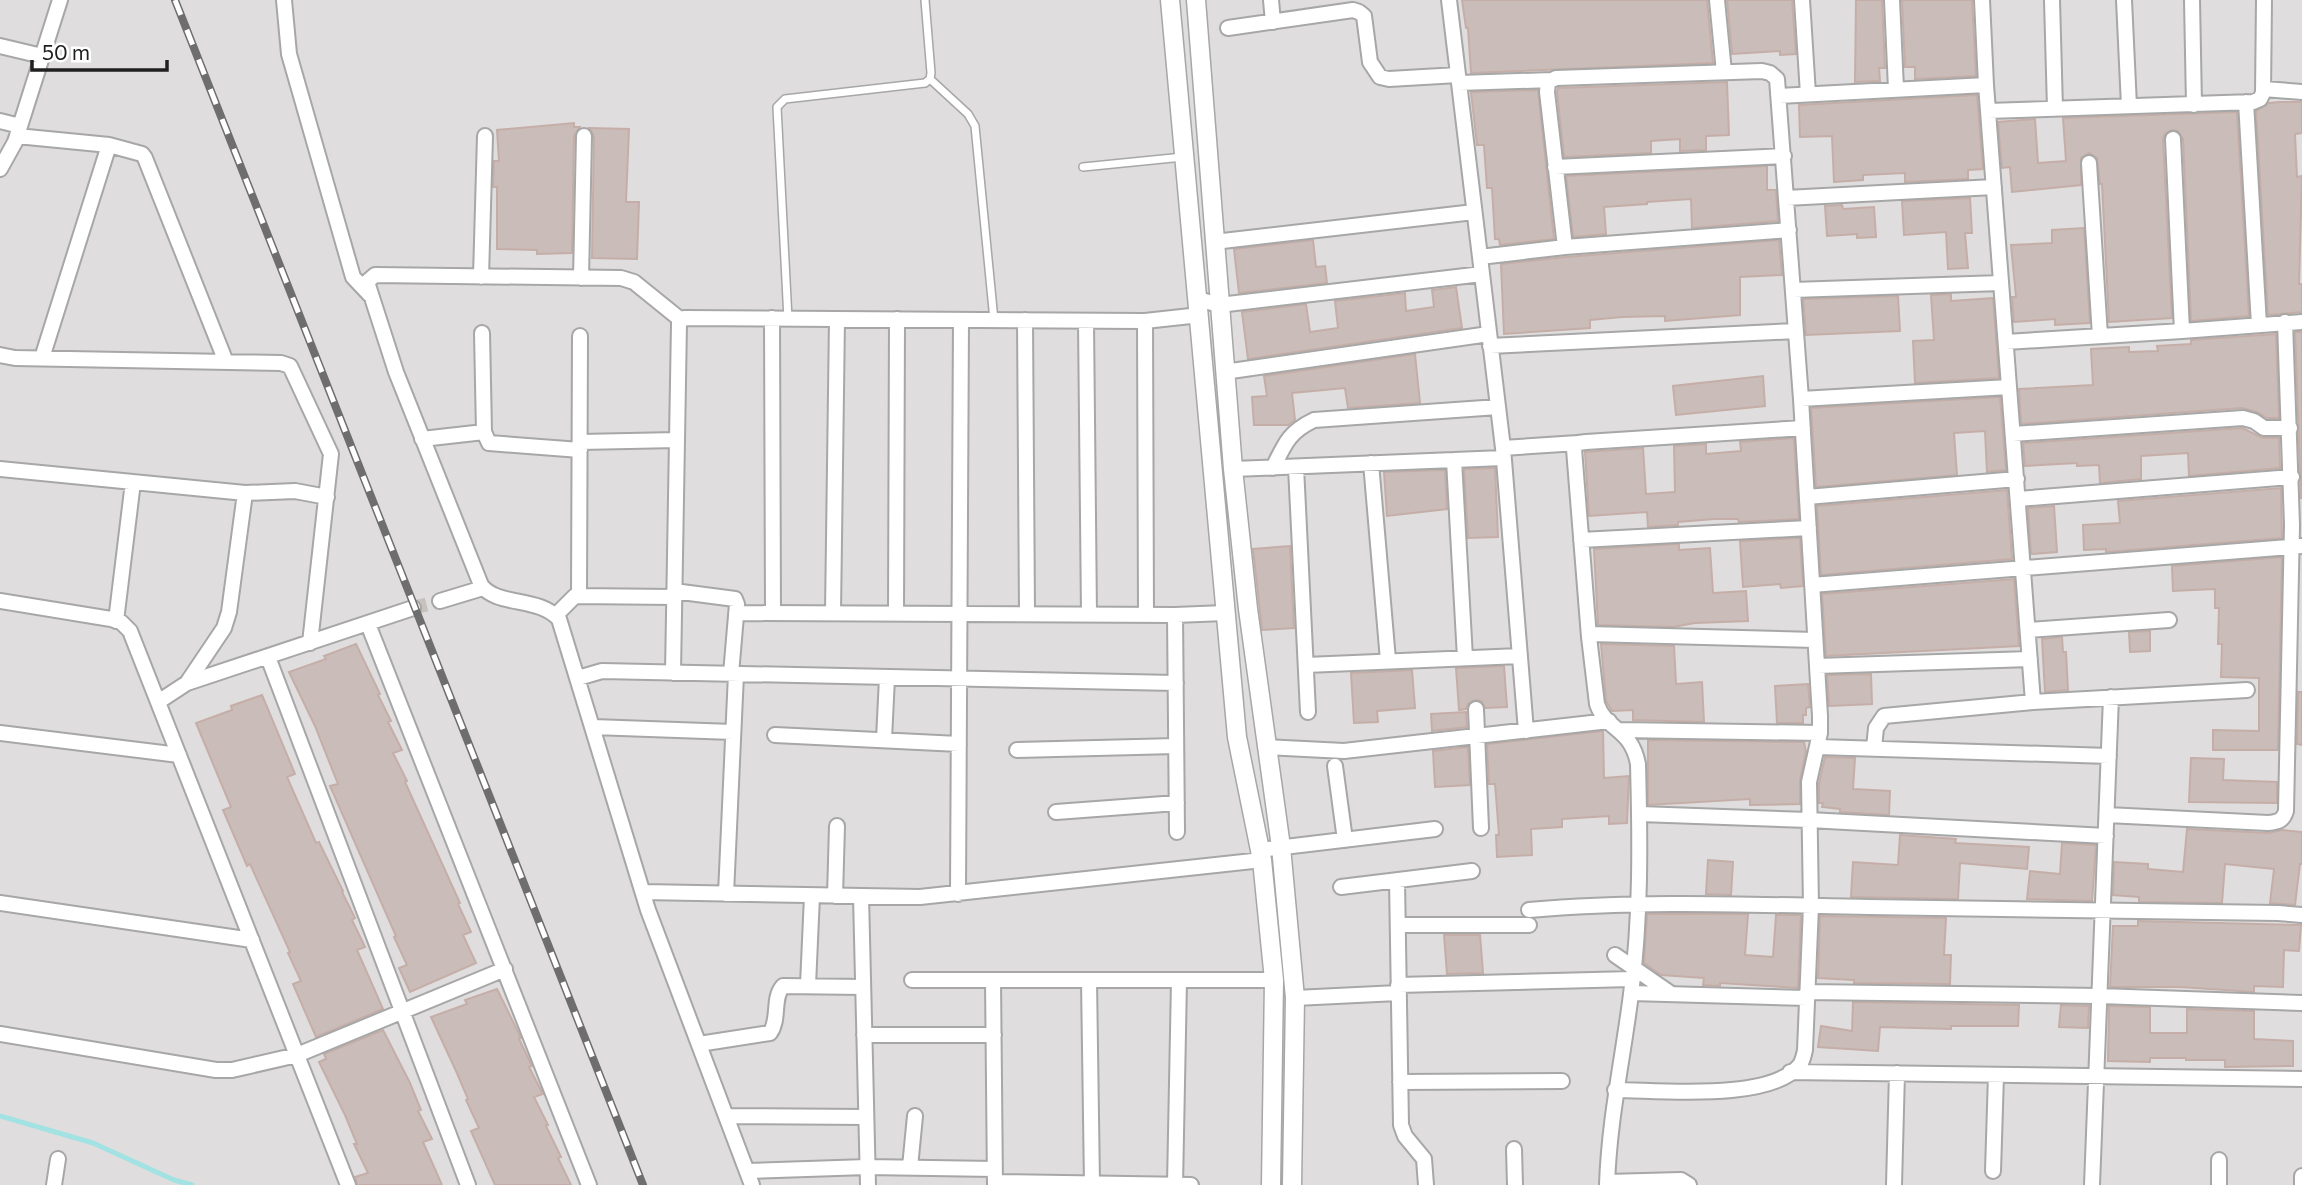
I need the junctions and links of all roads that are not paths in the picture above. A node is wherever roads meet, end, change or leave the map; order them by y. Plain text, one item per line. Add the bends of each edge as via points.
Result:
1 (60, 0) edge
2 (284, 0) edge
3 (925, 0) edge
4 (1170, 0) edge
5 (1196, 0) edge
6 (1271, 0) edge
7 (1449, 0) edge
8 (1717, 0) edge
9 (1802, 0) edge
10 (1892, 0) edge
11 (1982, 0) edge
12 (2052, 0) edge
13 (2124, 0) edge
14 (2192, 0) edge
15 (2264, 0) edge
16 (1322, 7) edge
17 (1273, 22) junction
18 (1228, 28) dead end
19 (0, 46) edge
20 (42, 56) junction
21 (1724, 72) junction
22 (930, 79) junction
23 (1458, 79) junction
24 (1552, 80) junction
25 (1986, 85) junction
26 (1896, 89) junction
27 (2302, 92) edge
28 (2263, 93) junction
29 (1808, 94) junction
30 (1779, 96) junction
31 (2246, 102) junction
32 (2194, 105) junction
33 (2129, 106) junction
34 (2055, 109) junction
35 (1988, 111) junction
36 (0, 121) edge
37 (19, 130) junction
38 (485, 136) dead end
39 (584, 136) dead end
40 (2173, 139) dead end
41 (109, 145) junction
42 (1784, 156) junction
43 (1184, 157) junction
44 (2089, 163) dead end
45 (1083, 167) dead end
46 (1555, 167) junction
47 (0, 169) edge
48 (1994, 187) junction
49 (1786, 198) junction
50 (1474, 212) junction
51 (1789, 230) junction
52 (1214, 242) junction
53 (1565, 247) junction
54 (1480, 257) junction
55 (1482, 274) junction
56 (481, 277) junction
57 (582, 278) junction
58 (2001, 283) junction
59 (1793, 289) junction
60 (370, 295) junction
61 (1219, 305) junction
62 (1199, 307) junction
63 (772, 318) junction
64 (788, 319) junction
65 (837, 319) junction
66 (898, 319) junction
67 (681, 320) junction
68 (961, 320) junction
69 (994, 320) junction
70 (1025, 320) junction
71 (1086, 321) junction
72 (1145, 321) junction
73 (2302, 321) edge
74 (2285, 322) junction
75 (2259, 325) junction
76 (1796, 331) junction
77 (2182, 331) junction
78 (482, 333) dead end
79 (580, 336) dead end
80 (2100, 336) junction
81 (1490, 340) junction
82 (2006, 342) junction
83 (0, 355) edge
84 (42, 358) junction
85 (226, 362) junction
86 (1224, 372) junction
87 (2009, 387) junction
88 (2295, 396) edge
89 (1801, 399) junction
90 (1498, 407) junction
91 (1803, 428) junction
92 (2290, 428) junction
93 (484, 432) junction
94 (2013, 434) junction
95 (422, 439) junction
96 (677, 440) junction
97 (1578, 443) junction
98 (580, 446) junction
99 (1503, 453) junction
100 (1454, 460) junction
101 (1371, 463) junction
102 (1296, 467) junction
103 (1273, 468) junction
104 (0, 469) edge
105 (1233, 469) junction
106 (2295, 470) edge
107 (2017, 479) junction
108 (133, 482) junction
109 (246, 493) junction
110 (327, 497) junction
111 (1807, 497) junction
112 (2018, 499) junction
113 (1809, 528) junction
114 (1581, 540) junction
115 (2297, 546) edge
116 (2023, 568) junction
117 (1812, 585) junction
118 (483, 588) junction
119 (674, 594) junction
120 (579, 596) junction
121 (0, 601) edge
122 (440, 601) tunnel mouth
123 (413, 608) tunnel mouth
124 (736, 613) junction
125 (774, 613) junction
126 (833, 613) junction
127 (1224, 613) junction
128 (896, 614) junction
129 (961, 614) junction
130 (1027, 614) junction
131 (556, 615) junction
132 (1089, 615) junction
133 (1146, 615) junction
134 (1175, 615) junction
135 (2297, 615) edge
136 (2169, 620) dead end
137 (116, 621) junction
138 (368, 624) junction
139 (2028, 630) junction
140 (1589, 634) junction
141 (1815, 640) junction
142 (310, 643) junction
143 (1520, 656) junction
144 (268, 657) junction
145 (1465, 658) junction
146 (2030, 659) junction
147 (1388, 660) junction
148 (1306, 665) junction
149 (1817, 666) junction
150 (673, 673) junction
151 (734, 674) junction
152 (578, 678) junction
153 (887, 678) junction
154 (960, 680) junction
155 (187, 683) junction
156 (1175, 683) junction
157 (2247, 690) dead end
158 (2296, 690) edge
159 (2111, 697) junction
160 (158, 702) junction
161 (2033, 702) junction
162 (1475, 709) dead end
163 (1308, 712) dead end
164 (1615, 726) junction
165 (593, 727) junction
166 (1527, 731) junction
167 (733, 732) junction
168 (0, 733) edge
169 (775, 735) dead end
170 (1477, 737) junction
171 (884, 739) junction
172 (1819, 740) junction
173 (959, 744) junction
174 (1176, 746) junction
175 (1266, 747) junction
176 (1874, 748) junction
177 (1017, 750) dead end
178 (179, 755) junction
179 (2109, 756) junction
180 (2295, 762) edge
181 (1335, 766) dead end
182 (1177, 803) junction
183 (1056, 812) dead end
184 (1640, 814) junction
185 (2107, 815) junction
186 (1809, 820) junction
187 (837, 825) dead end
188 (1481, 828) dead end
189 (1435, 829) dead end
190 (1177, 832) dead end
191 (2106, 836) junction
192 (1345, 839) junction
193 (1281, 847) junction
194 (1261, 855) junction
195 (1472, 870) dead end
196 (1397, 880) junction
197 (1341, 887) dead end
198 (643, 892) junction
199 (726, 894) junction
200 (958, 894) junction
201 (812, 895) junction
202 (835, 896) junction
203 (861, 896) junction
204 (0, 903) edge
205 (1638, 905) junction
206 (1811, 906) junction
207 (2103, 912) junction
208 (2302, 915) edge
209 (1398, 925) junction
210 (252, 940) junction
211 (1615, 955) dead end
212 (505, 968) junction
213 (912, 980) dead end
214 (993, 980) junction
215 (1089, 980) junction
216 (1632, 980) junction
217 (1179, 981) junction
218 (1274, 981) junction
219 (808, 985) junction
220 (863, 986) junction
221 (1398, 989) junction
222 (1671, 994) junction
223 (1807, 995) junction
224 (2099, 996) junction
225 (1295, 998) junction
226 (2302, 1003) edge
227 (403, 1011) junction
228 (0, 1034) edge
229 (864, 1035) junction
230 (994, 1035) junction
231 (699, 1044) junction
232 (297, 1055) junction
233 (1790, 1072) junction
234 (1897, 1073) junction
235 (1996, 1075) junction
236 (2096, 1076) junction
237 (2302, 1079) edge
238 (1562, 1081) dead end
239 (1400, 1082) junction
240 (1615, 1090) junction
241 (727, 1116) junction
242 (915, 1116) dead end
243 (866, 1117) junction
244 (1514, 1149) dead end
245 (58, 1159) dead end
246 (2219, 1160) dead end
247 (867, 1167) junction
248 (910, 1167) junction
249 (1993, 1171) dead end
250 (2302, 1176) edge
251 (750, 1178) edge
252 (995, 1179) edge
253 (1607, 1183) edge
254 (1092, 1184) edge
255 (1111, 1184) edge
256 (54, 1185) edge
257 (348, 1185) edge
258 (468, 1185) edge
259 (589, 1185) edge
260 (868, 1185) edge
261 (1175, 1185) edge
262 (1191, 1185) edge
263 (1271, 1185) edge
264 (1292, 1185) edge
265 (1426, 1185) edge
266 (1514, 1185) edge
267 (1689, 1185) edge
268 (1894, 1185) edge
269 (2092, 1185) edge
270 (2219, 1185) edge
271 (2302, 1185) edge

1 - 20 street
2 - 60 street via 289,54 352,277
3 - 22 lane
4 - 43 street
5 - 52 street
6 - 17 street
7 - 23 street
8 - 21 street
9 - 29 street
10 - 26 street
11 - 25 street
12 - 34 street
13 - 33 street
14 - 32 street
15 - 28 street
16 - 17 street
16 - 23 street via 1353,10 1364,16 1370,62 1380,76
17 - 18 street
19 - 20 street
20 - 37 street
21 - 24 street
21 - 30 street via 1770,73 1777,79
22 - 64 lane via 922,85 785,99 777,107
22 - 69 lane via 975,126
23 - 24 street
23 - 50 street
24 - 46 street via 1546,92
25 - 26 street
25 - 35 street
26 - 29 street
27 - 28 street via 2264,89
28 - 31 street via 2260,99
29 - 30 street
30 - 42 street
31 - 32 street
31 - 75 street
32 - 33 street
33 - 34 street
34 - 35 street
35 - 48 street
36 - 37 street
37 - 41 street
37 - 47 street
38 - 56 street
39 - 57 street
40 - 77 street
41 - 84 street
41 - 85 street via 145,158
42 - 46 street
42 - 49 street
43 - 45 lane
43 - 62 street
44 - 80 street
46 - 53 street
48 - 49 street
48 - 58 street
49 - 51 street
50 - 52 street
50 - 54 street
51 - 53 street
51 - 59 street
52 - 61 street
53 - 54 street
54 - 55 street
55 - 61 street
55 - 81 street
56 - 57 street
56 - 60 street via 376,275 367,282
57 - 67 street via 629,279
58 - 59 street
58 - 82 street
59 - 76 street
60 - 95 street
61 - 62 street
61 - 86 street
62 - 72 street
62 - 127 street
63 - 64 street
63 - 67 street
63 - 125 street
64 - 65 street
65 - 66 street
65 - 126 street
66 - 68 street
66 - 128 street
67 - 96 street
68 - 69 street
68 - 129 street
69 - 70 street
70 - 71 street
70 - 130 street
71 - 72 street
71 - 132 street
72 - 133 street
73 - 74 street
74 - 75 street
74 - 88 street
75 - 77 street
76 - 81 street
76 - 89 street
77 - 80 street
78 - 93 street
79 - 98 street
80 - 82 street
81 - 86 street
81 - 90 street
82 - 87 street
83 - 84 street
84 - 85 street
85 - 110 street via 281,363 294,369 330,448
86 - 105 street
87 - 89 street
87 - 94 street
88 - 92 street
89 - 91 street
90 - 99 street
90 - 103 street via 1314,419 1288,437
91 - 97 street
91 - 111 street
92 - 94 street via 2264,428 2243,418
92 - 106 street
93 - 95 street
93 - 98 street via 493,445
94 - 107 street
95 - 118 street
96 - 98 street
96 - 119 street
97 - 99 street
97 - 114 street via 1574,449
98 - 120 street
99 - 100 street
99 - 143 street
100 - 101 street
100 - 145 street
101 - 102 street
101 - 147 street
102 - 103 street
102 - 148 street
103 - 105 street
104 - 108 street
105 - 175 street
106 - 112 street
106 - 115 street
107 - 111 street
107 - 112 street
108 - 109 street
108 - 137 street
109 - 110 street via 295,491
109 - 155 street via 227,621
110 - 142 street
111 - 113 street
112 - 116 street
113 - 114 street
113 - 117 street
114 - 140 street
115 - 116 street
115 - 135 street
116 - 117 street
116 - 139 street
117 - 141 street
118 - 122 street
118 - 131 street via 492,595 542,606
119 - 120 street
119 - 124 street via 732,597
119 - 150 street
120 - 131 street
121 - 137 street
123 - 138 street
124 - 125 street
124 - 151 street
125 - 126 street
126 - 128 street
127 - 134 street
127 - 194 street via 1237,737
128 - 129 street
129 - 130 street
129 - 154 street
130 - 132 street
131 - 152 street
132 - 133 street
133 - 134 street
134 - 156 street
135 - 158 street
136 - 139 street
137 - 160 street via 130,631
138 - 142 street
138 - 212 street
139 - 146 street
140 - 141 street
140 - 164 street via 1597,704
141 - 149 street
142 - 144 street
143 - 145 street
143 - 166 street
144 - 155 street
144 - 227 street
145 - 147 street
146 - 149 street
146 - 161 street
147 - 148 street
148 - 163 street
149 - 172 street
150 - 151 street
150 - 152 street via 602,671
151 - 153 street
151 - 167 street
152 - 165 street
153 - 154 street
153 - 171 street
154 - 156 street
154 - 173 street
155 - 160 street
156 - 174 street
157 - 159 street
158 - 180 street
159 - 161 street
159 - 179 street
160 - 178 street
161 - 176 street via 1884,716 1876,728
162 - 170 street
164 - 166 street
164 - 172 street
164 - 184 street via 1635,749
165 - 167 street
165 - 198 street
166 - 170 street
167 - 199 street
168 - 178 street
169 - 171 street
170 - 175 street via 1344,751
170 - 188 street
171 - 173 street
172 - 176 street
172 - 186 street via 1809,782
173 - 200 street
174 - 177 street
174 - 182 street
175 - 193 street
176 - 179 street
178 - 210 street
179 - 185 street
180 - 185 street via 2284,818 2277,822
181 - 192 street
182 - 183 street
182 - 190 street
184 - 186 street
184 - 205 street
185 - 191 street
186 - 191 street
186 - 206 street
187 - 202 street
189 - 192 street
191 - 207 street
192 - 193 street
193 - 194 street
193 - 225 street
194 - 200 street
194 - 218 street
195 - 196 street
196 - 197 street
196 - 209 street
198 - 199 street
198 - 231 street
199 - 201 street
200 - 203 street
201 - 202 street
201 - 219 street
202 - 203 street
203 - 220 street
204 - 210 street
205 - 206 street
205 - 209 street
205 - 216 street
206 - 207 street
206 - 223 street
207 - 208 street
207 - 224 street
209 - 221 street
210 - 232 street
211 - 216 street
212 - 227 street
212 - 259 street
213 - 214 street
214 - 215 street
214 - 230 street
215 - 217 street
215 - 254 street
216 - 221 street
216 - 222 street
216 - 222 street
216 - 240 street
217 - 218 street
217 - 261 street
218 - 263 street
219 - 220 street
219 - 231 street via 780,988 770,1033
220 - 229 street
221 - 225 street
221 - 239 street
222 - 223 street
223 - 224 street
223 - 233 street via 1805,1050 1798,1067
224 - 226 street
224 - 236 street
225 - 264 street
227 - 232 street
227 - 258 street
228 - 232 street via 224,1070
229 - 230 street
229 - 243 street
230 - 252 street
231 - 241 street
232 - 257 street
233 - 234 street
233 - 240 street via 1749,1089
234 - 235 street
234 - 268 street
235 - 236 street
235 - 249 street
236 - 237 street
236 - 269 street
238 - 239 street
239 - 265 street via 1401,1125 1424,1159
240 - 253 street
241 - 243 street
241 - 251 street
242 - 248 street
243 - 247 street
244 - 266 street
245 - 256 street
246 - 270 street
247 - 248 street
247 - 251 street
247 - 260 street
248 - 252 street
250 - 271 street
252 - 254 street
253 - 267 street via 1681,1180
254 - 255 street
255 - 261 street
261 - 262 street

